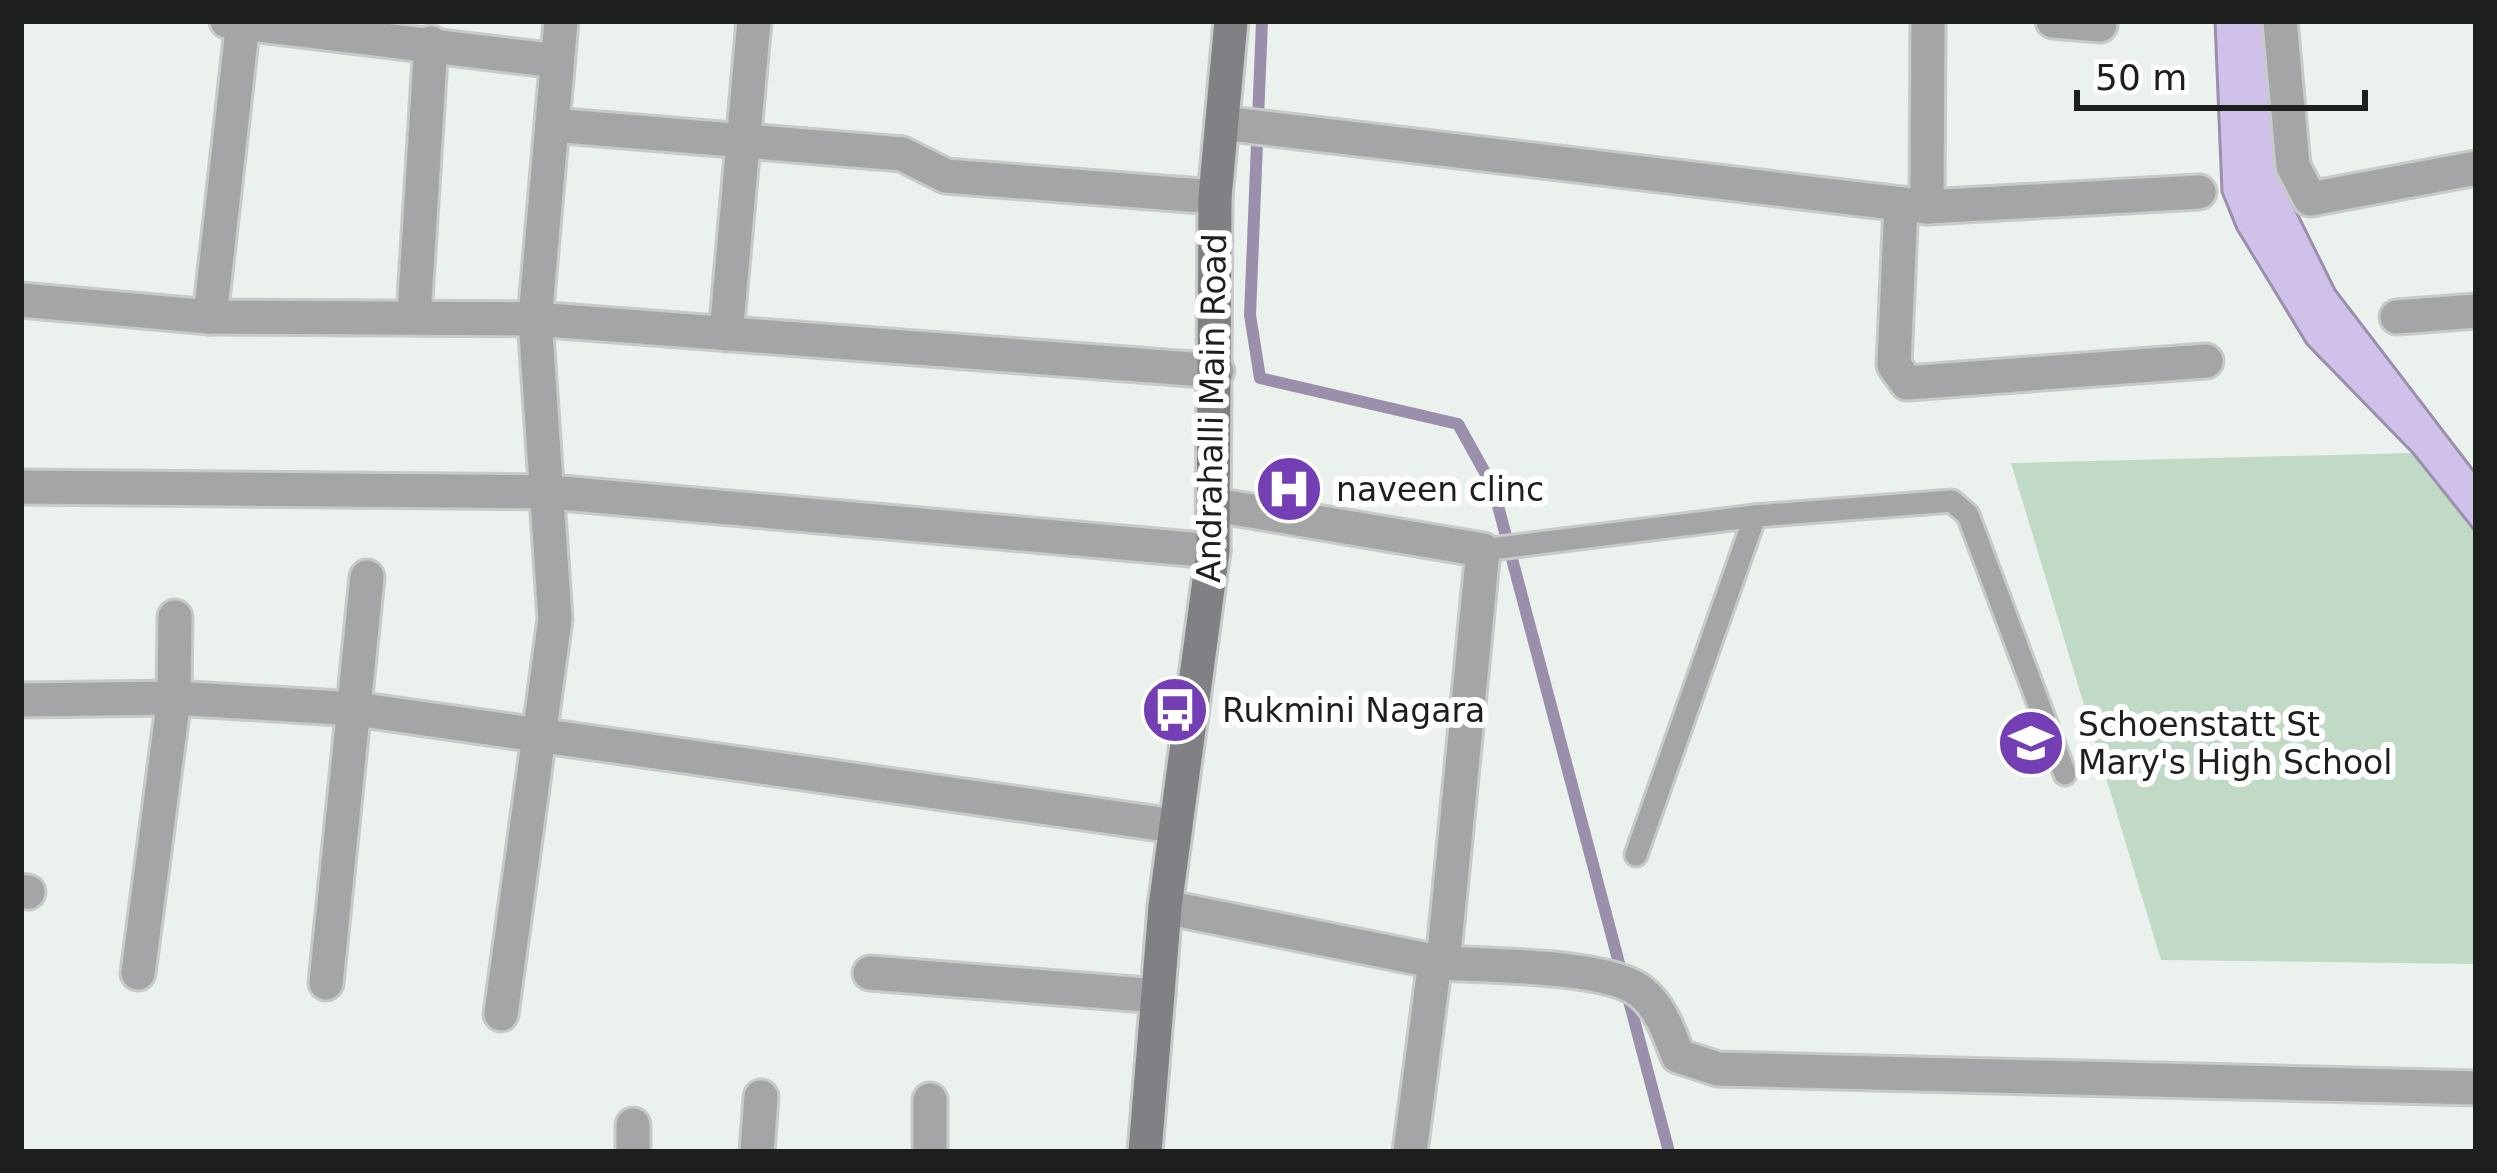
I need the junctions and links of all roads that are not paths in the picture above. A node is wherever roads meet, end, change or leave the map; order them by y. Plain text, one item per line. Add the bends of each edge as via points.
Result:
1 (561, 21) edge
2 (754, 21) edge
3 (1231, 21) edge
4 (1928, 21) edge
5 (2053, 21) edge
6 (2280, 21) edge
7 (238, 22) edge
8 (2100, 25) dead end
9 (412, 36) edge
10 (557, 61) junction
11 (1222, 123) junction
12 (552, 124) junction
13 (741, 138) junction
14 (2476, 168) edge
15 (2199, 192) dead end
16 (1215, 197) junction
17 (1914, 206) junction
18 (21, 300) edge
19 (2476, 311) edge
20 (414, 315) junction
21 (210, 317) junction
22 (2397, 317) dead end
23 (535, 320) junction
24 (726, 334) junction
25 (2206, 361) dead end
26 (1217, 371) junction
27 (21, 487) edge
28 (550, 492) junction
29 (1215, 505) junction
30 (1755, 516) junction
31 (1483, 550) junction
32 (1213, 551) junction
33 (367, 577) dead end
34 (175, 617) dead end
35 (174, 698) junction
36 (21, 700) edge
37 (356, 709) junction
38 (541, 738) junction
39 (2065, 774) dead end
40 (1174, 826) junction
41 (1636, 855) dead end
42 (1165, 907) junction
43 (1439, 962) junction
44 (138, 973) dead end
45 (870, 973) dead end
46 (326, 983) dead end
47 (1158, 996) junction
48 (501, 1013) dead end
49 (2476, 1088) edge
50 (761, 1097) dead end
51 (930, 1100) dead end
52 (757, 1152) edge
53 (930, 1152) edge
54 (1145, 1152) edge
55 (1410, 1152) edge

1 - 10 street
2 - 13 street
3 - 11 main road, Andrahalli Main Road
4 - 17 street
5 - 8 street
6 - 14 street via 2293,166 2310,199
7 - 9 street
7 - 21 street
9 - 10 street
9 - 20 street
10 - 12 street
11 - 16 main road, Andrahalli Main Road
11 - 17 street
12 - 13 street
12 - 23 street
13 - 16 street via 902,154 946,176
13 - 24 street
15 - 17 street
16 - 26 main road, Andrahalli Main Road
17 - 25 street via 1894,365 1907,383
18 - 21 street
19 - 22 street
20 - 21 street
20 - 23 street
23 - 24 street
23 - 28 street
24 - 26 street
26 - 29 main road, Andrahalli Main Road
27 - 28 street
28 - 32 street
28 - 38 street via 555,619
29 - 31 street
29 - 32 main road, Andrahalli Main Road
30 - 31 lane
30 - 39 lane via 1952,501 1968,515
30 - 41 lane
31 - 43 street
32 - 40 main road, Andrahalli Main Road
33 - 37 street
34 - 35 street
35 - 36 street
35 - 37 street
35 - 44 street
37 - 38 street
37 - 46 street
38 - 40 street
38 - 48 street
40 - 42 main road, Andrahalli Main Road
42 - 43 street
42 - 47 main road, Andrahalli Main Road
43 - 49 street via 1574,972 1638,988 1664,1018 1678,1056 1718,1069
43 - 55 street
45 - 47 street
47 - 54 main road, Andrahalli Main Road
50 - 52 street
51 - 53 street

